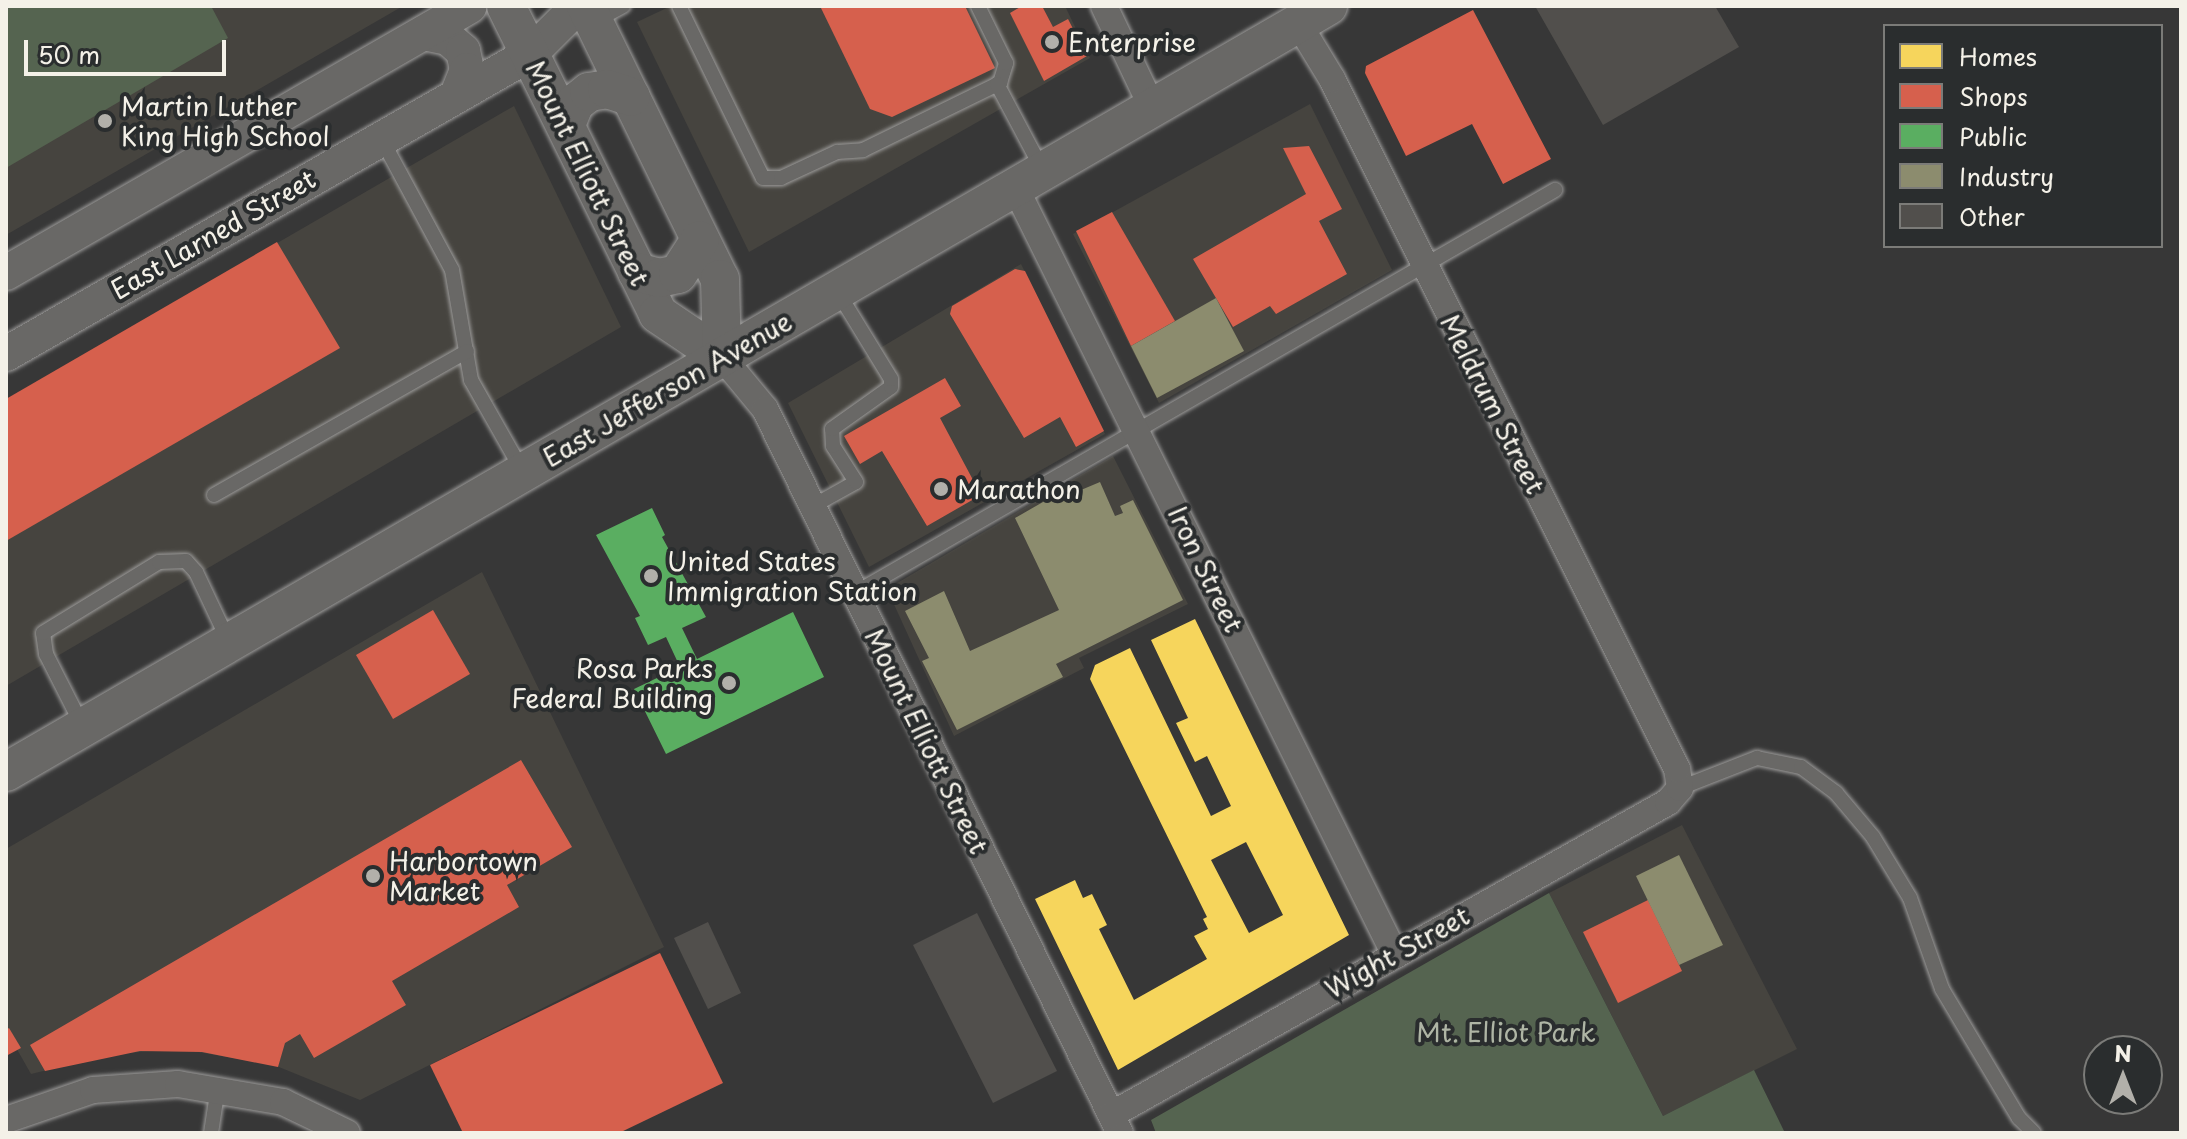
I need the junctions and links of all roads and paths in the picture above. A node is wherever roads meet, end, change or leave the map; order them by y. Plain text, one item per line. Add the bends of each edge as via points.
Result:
1 (470, 6) edge
2 (506, 6) edge
3 (679, 6) edge
4 (978, 6) edge
5 (1104, 6) edge
6 (595, 10) edge
7 (1313, 14) edge
8 (424, 33) junction
9 (530, 54) junction
10 (997, 84) junction
11 (457, 95) junction
12 (631, 97) junction
13 (1152, 107) junction
14 (566, 125) junction
15 (381, 138) junction
16 (1029, 179) junction
17 (1555, 190) dead end
18 (700, 240) junction
19 (1424, 265) junction
20 (637, 272) junction
21 (6, 273) edge
22 (837, 291) junction
23 (467, 351) junction
24 (6, 354) edge
25 (722, 357) junction
26 (1138, 429) junction
27 (523, 472) junction
28 (214, 495) dead end
29 (813, 506) junction
30 (855, 593) junction
31 (229, 642) junction
32 (83, 727) junction
33 (6, 772) edge
34 (1680, 788) junction
35 (1394, 953) junction
36 (218, 1087) junction
37 (9, 1111) edge
38 (1116, 1124) edge
39 (211, 1133) edge
40 (347, 1133) edge
41 (2034, 1133) edge

1 - 8 street
2 - 9 main road, Mount Elliott Street
3 - 10 lane via 763,178 781,178 837,152 863,150
4 - 10 lane via 1006,63 1006,74
5 - 13 street
6 - 9 street, East Larned Street
6 - 12 main road
7 - 13 main road, East Jefferson Avenue
7 - 19 street, Meldrum Street
8 - 11 street via 448,38 463,51 467,70
8 - 21 street
9 - 11 street, East Larned Street
9 - 14 main road, Mount Elliott Street
10 - 16 lane
11 - 15 street, East Larned Street
12 - 14 main road via 607,89 589,92 575,103
12 - 18 main road
13 - 16 main road, East Jefferson Avenue
14 - 20 main road, Mount Elliott Street
15 - 23 lane via 452,270
15 - 24 street, East Larned Street
16 - 22 main road, East Jefferson Avenue
16 - 26 street, Iron Street
17 - 19 lane
18 - 20 main road via 678,274 659,278
18 - 25 main road via 720,279
19 - 26 lane
19 - 34 street, Meldrum Street via 1677,769
20 - 25 main road, Mount Elliott Street via 658,314
22 - 25 main road, East Jefferson Avenue
22 - 29 lane via 891,387 832,429 833,446 856,482
23 - 27 lane via 471,380
23 - 28 lane
25 - 27 main road, East Jefferson Avenue
25 - 29 street, Mount Elliott Street via 765,409
26 - 30 lane
26 - 35 street, Iron Street
27 - 31 main road, East Jefferson Avenue
29 - 30 street, Mount Elliott Street
30 - 38 street, Mount Elliott Street
31 - 32 main road, East Jefferson Avenue
31 - 32 lane via 196,572 186,561 159,562 43,633 46,654
32 - 33 main road, East Jefferson Avenue
34 - 35 street, Wight Street via 1668,802
34 - 41 lane via 1757,758 1801,767 1836,793 1873,837 1910,898 1942,989 2019,1118
35 - 38 street, Wight Street
36 - 37 street via 93,1090
36 - 39 lane
36 - 40 street via 283,1102

